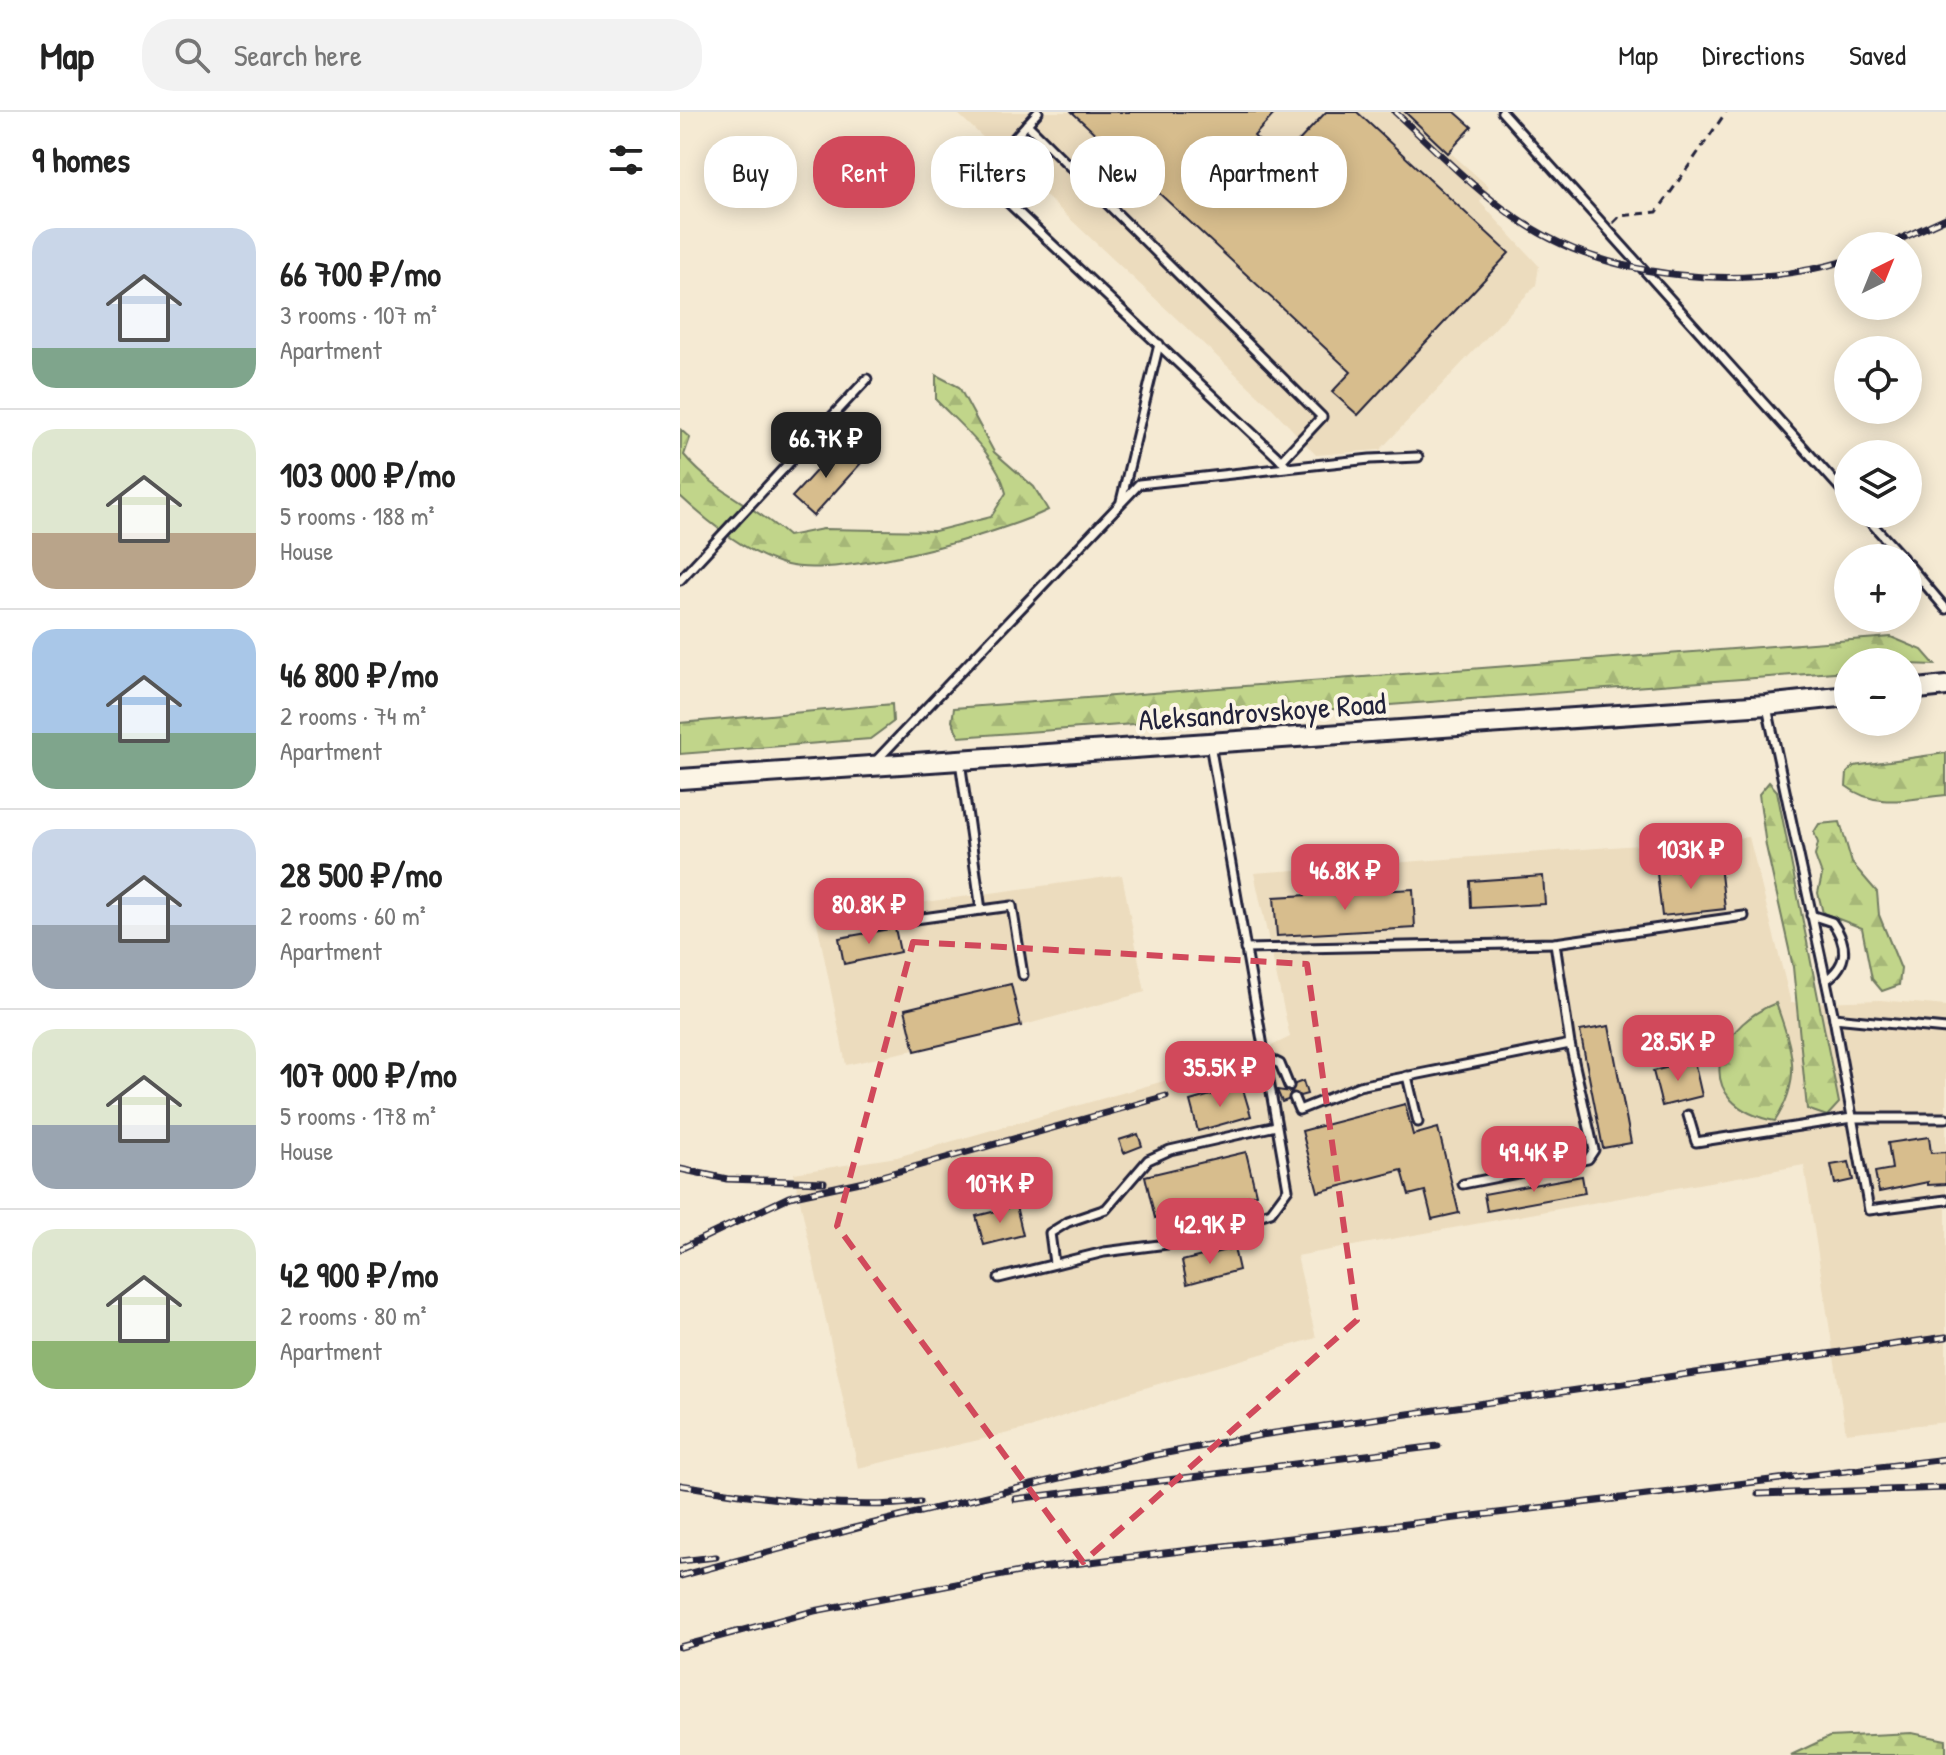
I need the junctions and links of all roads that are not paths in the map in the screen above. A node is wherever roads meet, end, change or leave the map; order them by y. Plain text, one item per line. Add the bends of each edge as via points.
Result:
1 (1038, 112) edge
2 (1502, 112) edge
3 (1027, 124) junction
4 (1159, 344) junction
5 (867, 379) dead end
6 (1418, 457) dead end
7 (1281, 461) junction
8 (1288, 468) junction
9 (1834, 481) edge
10 (1120, 504) junction
11 (1876, 528) edge
12 (1890, 544) edge
13 (680, 580) edge
14 (1922, 581) edge
15 (1946, 609) edge
16 (1946, 686) edge
17 (1922, 689) edge
18 (1834, 698) edge
19 (1766, 705) junction
20 (1210, 742) junction
21 (959, 759) junction
22 (872, 765) junction
23 (680, 779) edge
24 (981, 910) junction
25 (1811, 915) junction
26 (1744, 916) dead end
27 (872, 925) dead end
28 (1555, 943) junction
29 (1245, 949) junction
30 (1023, 975) dead end
31 (1826, 980) junction
32 (1834, 1018) junction
33 (1946, 1029) edge
34 (1570, 1044) junction
35 (1263, 1056) junction
36 (1407, 1076) junction
37 (1289, 1086) dead end
38 (1294, 1098) dead end
39 (1688, 1115) dead end
40 (1852, 1118) junction
41 (1946, 1118) edge
42 (1418, 1122) dead end
43 (1276, 1126) junction
44 (1463, 1184) dead end
45 (1946, 1200) edge
46 (1054, 1263) junction
47 (999, 1278) dead end

1 - 3 lane
2 - 9 lane
3 - 4 lane via 980,176
3 - 7 lane via 1322,417
4 - 7 lane
4 - 10 lane
5 - 13 lane
6 - 8 lane
7 - 8 lane
8 - 10 lane via 1139,484
10 - 22 lane
11 - 12 lane
14 - 15 lane
16 - 17 main road
18 - 19 main road, Aleksandrovskoye Road
19 - 20 main road, Aleksandrovskoye Road
19 - 25 lane
20 - 21 main road, Aleksandrovskoye Road
20 - 29 lane
21 - 22 main road, Aleksandrovskoye Road
21 - 24 lane
22 - 23 main road, Aleksandrovskoye Road
24 - 27 lane
24 - 30 lane via 1012,906
25 - 31 lane
25 - 31 lane via 1832,922 1844,944 1845,958
26 - 28 lane
28 - 29 lane
28 - 34 lane
29 - 35 lane
31 - 32 lane
32 - 33 lane
32 - 40 lane
34 - 36 lane
34 - 44 lane via 1594,1150 1588,1159
35 - 37 lane via 1280,1064
35 - 43 lane
36 - 38 lane via 1359,1086 1299,1110
36 - 42 lane
39 - 40 lane via 1696,1142
40 - 41 lane
40 - 45 lane via 1869,1210
43 - 46 lane via 1170,1150 1148,1160 1106,1209 1050,1233
43 - 46 lane via 1288,1189 1271,1212 1175,1243
46 - 47 lane

